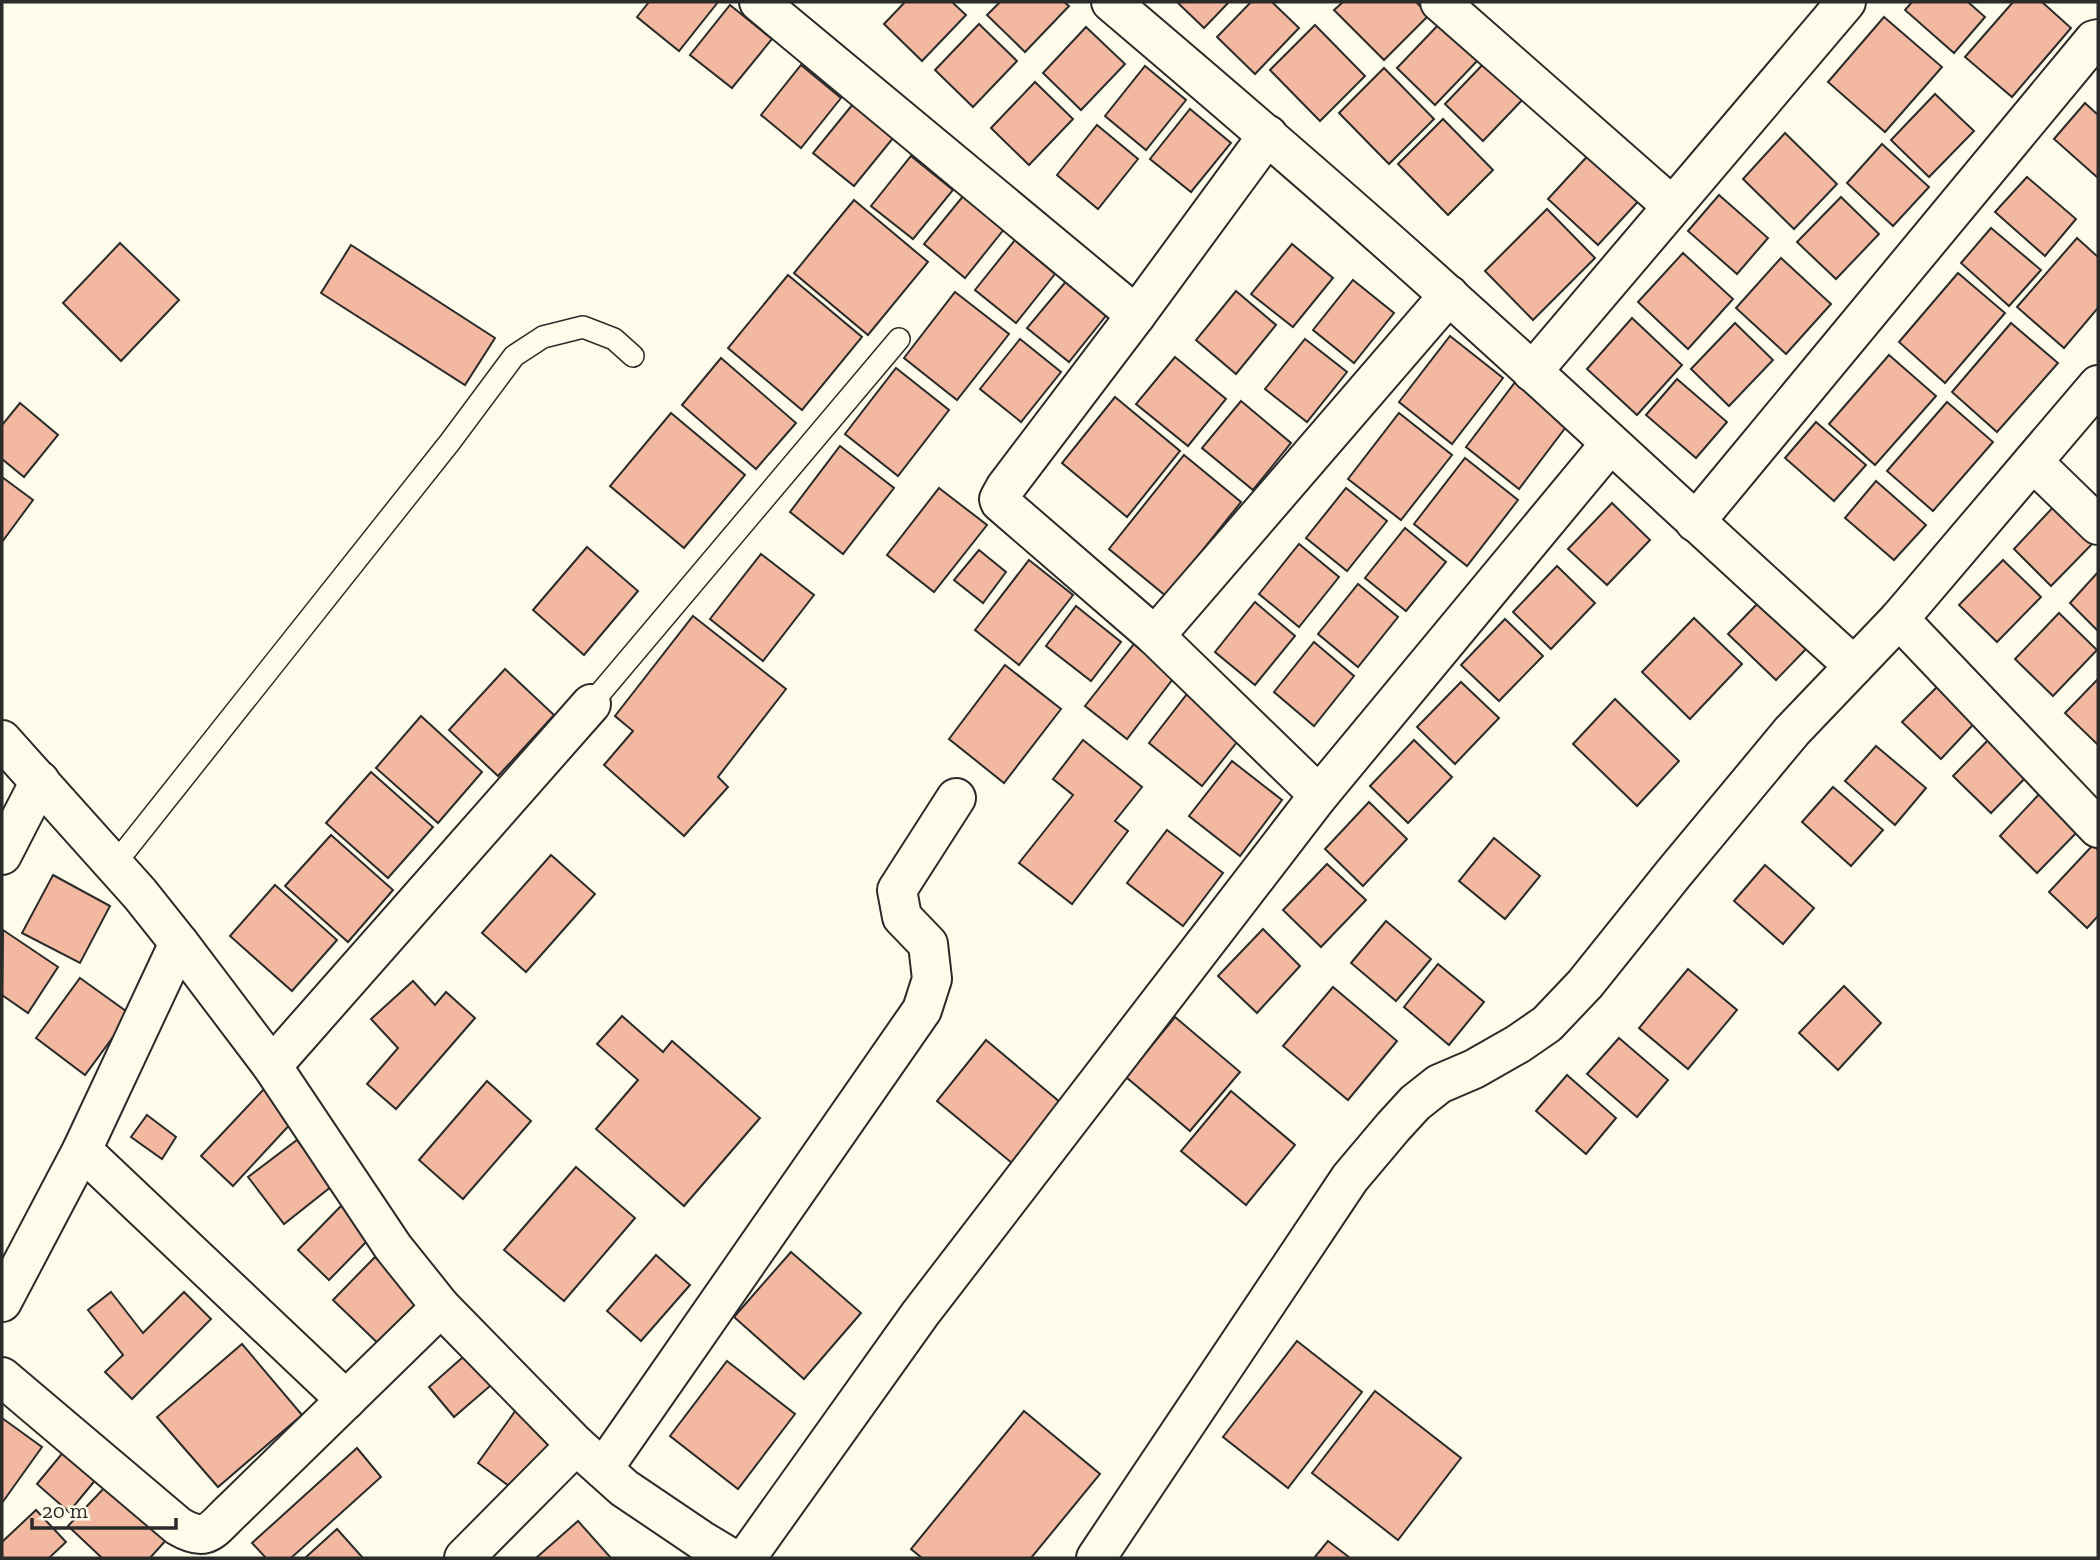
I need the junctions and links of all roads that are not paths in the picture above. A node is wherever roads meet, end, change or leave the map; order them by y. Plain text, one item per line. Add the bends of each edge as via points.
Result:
1 (759, 2) edge
2 (1111, 2) edge
3 (1440, 2) edge
4 (1846, 2) edge
5 (2098, 39) edge
6 (1268, 135) junction
7 (1672, 206) junction
8 (1448, 295) junction
9 (1136, 315) junction
10 (899, 339) dead end
11 (633, 356) dead end
12 (1532, 372) junction
13 (2098, 385) edge
14 (1610, 444) junction
15 (2033, 461) junction
16 (1695, 522) junction
17 (2098, 525) edge
18 (1899, 619) junction
19 (1155, 636) junction
20 (1854, 666) junction
21 (591, 704) joint
22 (2, 740) edge
23 (40, 781) junction
24 (1319, 795) junction
25 (956, 798) dead end
26 (2098, 828) edge
27 (2, 855) edge
28 (114, 865) junction
29 (179, 943) junction
30 (272, 1066) junction
31 (82, 1150) junction
32 (2, 1302) edge
33 (441, 1307) junction
34 (2, 1377) edge
35 (346, 1401) junction
36 (589, 1457) junction
37 (464, 1558) edge
38 (731, 1558) edge
39 (746, 1558) edge
40 (1096, 1558) edge

1 - 9 street
2 - 6 street
3 - 7 street
4 - 7 street
5 - 16 street
6 - 8 street
6 - 9 street
7 - 12 street
8 - 12 street
8 - 19 street
9 - 19 street via 999,499
10 - 21 lane
11 - 28 lane via 614,339 583,327 543,337 514,356
12 - 14 street
13 - 15 street
14 - 16 street
14 - 24 street
15 - 17 street
15 - 18 street
16 - 20 street
18 - 20 street
18 - 26 street
19 - 24 street
20 - 40 street via 1792,731 1547,1024 1474,1069 1439,1084 1393,1127 1350,1178
21 - 30 street
22 - 23 street
23 - 27 street
23 - 28 street
24 - 39 street via 920,1314
25 - 36 street via 897,890 902,917 928,944 932,979 922,1010
28 - 29 street
29 - 30 street
29 - 31 street
30 - 33 street via 394,1247
31 - 32 street
31 - 35 street
33 - 35 street
33 - 36 street
34 - 35 street via 178,1525 200,1535 211,1531
36 - 37 street
36 - 38 street via 624,1488

